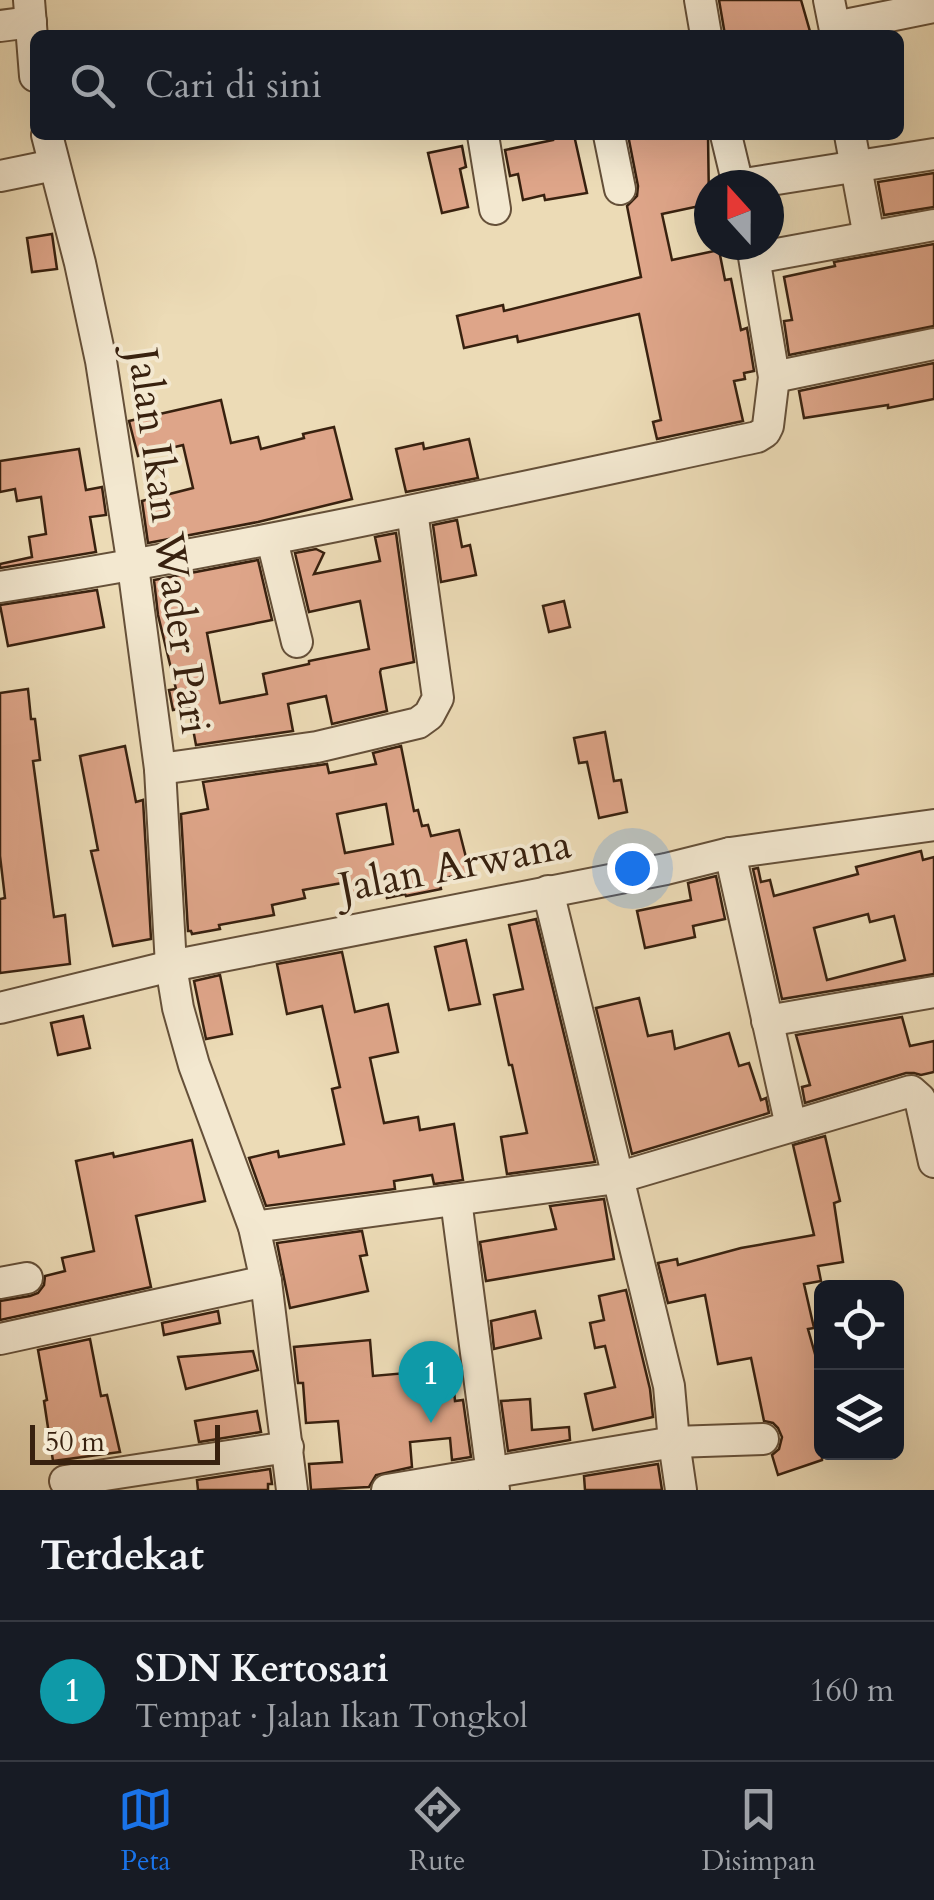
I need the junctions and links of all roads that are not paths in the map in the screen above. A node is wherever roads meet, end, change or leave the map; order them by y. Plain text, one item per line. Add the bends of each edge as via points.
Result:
1 (700, 0) edge
2 (934, 7) edge
3 (20, 16) edge
4 (833, 21) edge
5 (705, 30) edge
6 (30, 56) edge
7 (48, 140) edge
8 (484, 140) edge
9 (611, 140) edge
10 (727, 140) edge
11 (851, 140) edge
12 (934, 154) edge
13 (54, 165) junction
14 (855, 166) junction
15 (0, 176) edge
16 (620, 189) dead end
17 (495, 209) dead end
18 (934, 225) edge
19 (868, 237) junction
20 (784, 247) edge
21 (754, 260) edge
22 (934, 344) edge
23 (774, 377) junction
24 (412, 511) junction
25 (272, 540) junction
26 (133, 566) junction
27 (0, 587) edge
28 (297, 642) dead end
29 (160, 770) junction
30 (934, 825) edge
31 (730, 853) junction
32 (548, 891) junction
33 (171, 966) junction
34 (934, 992) edge
35 (0, 1008) edge
36 (767, 1021) junction
37 (790, 1126) junction
38 (934, 1162) edge
39 (617, 1178) junction
40 (456, 1200) junction
41 (254, 1227) junction
42 (266, 1281) junction
43 (0, 1338) edge
44 (764, 1439) dead end
45 (674, 1442) junction
46 (288, 1447) junction
47 (65, 1481) dead end
48 (493, 1481) edge
49 (292, 1490) edge
50 (387, 1490) edge
51 (682, 1490) edge

1 - 5 street
2 - 4 street
3 - 6 street
7 - 13 street, Jalan Ikan Wader Pari
8 - 17 street
9 - 16 street
10 - 14 street via 738,185
11 - 14 street
12 - 14 street
13 - 15 street
13 - 26 street, Jalan Ikan Wader Pari via 101,361
14 - 19 street
18 - 19 street
19 - 20 street
21 - 23 street
22 - 23 street
23 - 24 street via 768,426 757,437
24 - 25 street
24 - 29 street via 438,698 430,715 317,748
25 - 26 street
25 - 28 street
26 - 27 street
26 - 29 street, Jalan Ikan Wader Pari
29 - 33 street, Jalan Ikan Wader Pari
30 - 31 street, Jalan Arwana
31 - 32 street, Jalan Arwana
31 - 36 street
32 - 33 street, Jalan Arwana
32 - 39 street
33 - 35 street, Jalan Arwana
33 - 41 street, Jalan Ikan Wader Pari via 194,1066
34 - 36 street
36 - 37 street
37 - 38 street via 910,1091 920,1099
37 - 39 street
39 - 40 street
39 - 45 street via 669,1386
40 - 41 street
40 - 48 street
41 - 42 street, Jalan Ikan Wader Pari
42 - 43 street
42 - 46 street, Jalan Ikan Wader Pari
44 - 45 street
45 - 48 street
45 - 51 street
46 - 47 street
46 - 49 street, Jalan Ikan Wader Pari
48 - 50 street

